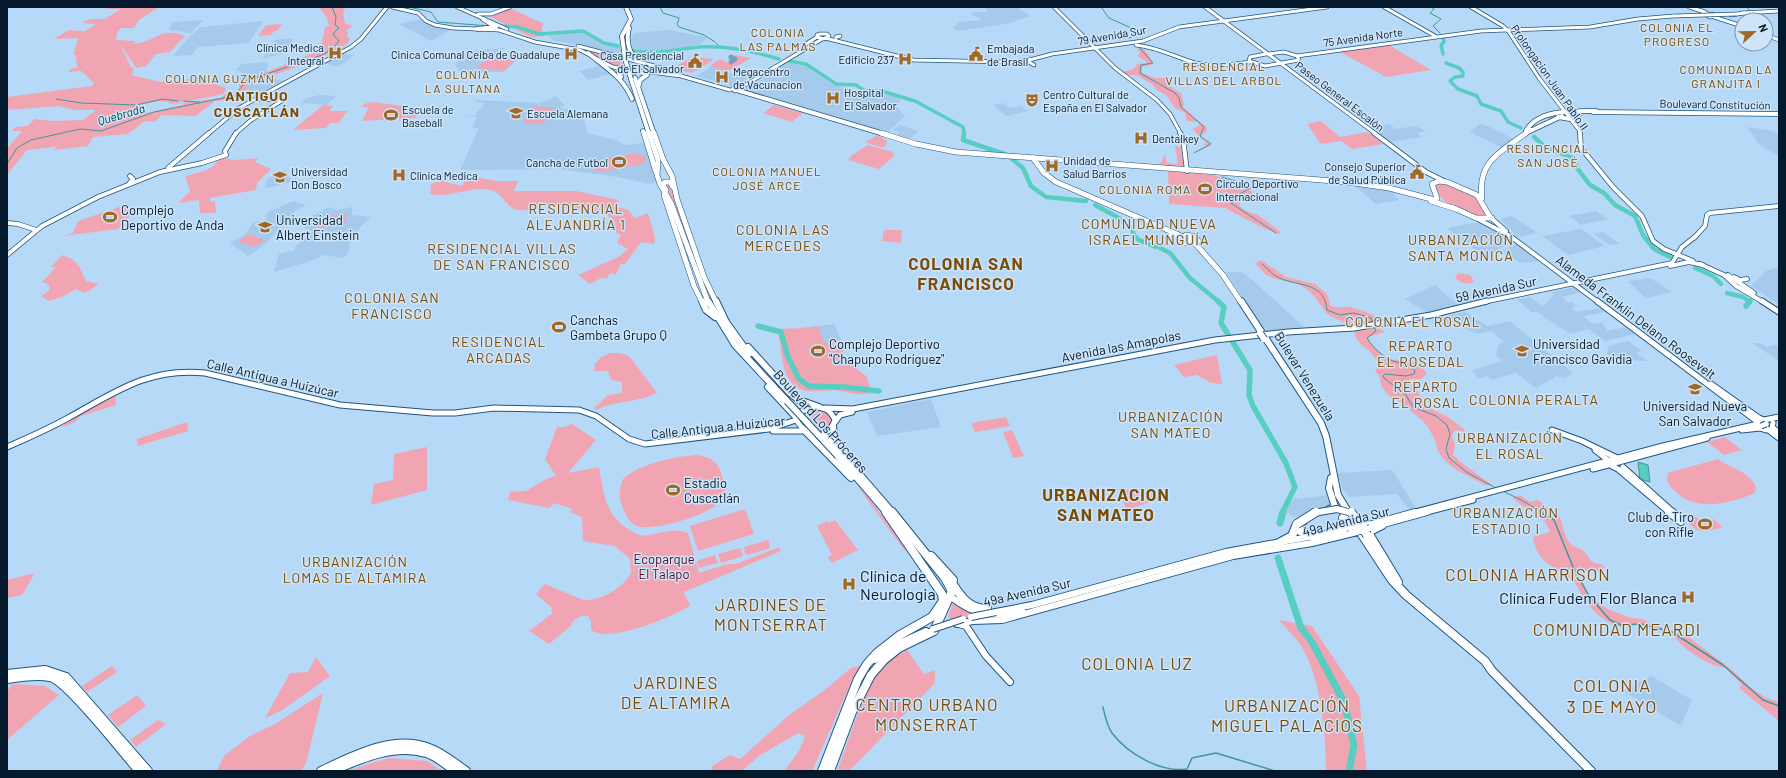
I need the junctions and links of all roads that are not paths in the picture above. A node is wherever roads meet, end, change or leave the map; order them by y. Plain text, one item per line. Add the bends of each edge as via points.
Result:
1 (386, 7) edge
2 (392, 7) edge
3 (396, 7) edge
4 (458, 7) edge
5 (510, 7) edge
6 (626, 7) edge
7 (630, 7) edge
8 (1054, 7) edge
9 (1203, 7) edge
10 (1327, 7) edge
11 (1384, 7) edge
12 (1472, 7) edge
13 (1688, 7) edge
14 (466, 8) dead end
15 (410, 11) junction
16 (478, 14) dead end
17 (491, 14) junction
18 (1704, 14) junction
19 (1734, 14) edge
20 (1734, 14) edge
21 (1734, 14) edge
22 (1710, 15) junction
23 (1667, 16) junction
24 (1715, 16) junction
25 (377, 18) junction
26 (485, 18) junction
27 (1721, 19) junction
28 (1222, 21) junction
29 (1734, 23) edge
30 (629, 28) junction
31 (477, 29) junction
32 (1508, 29) junction
33 (624, 36) junction
34 (829, 36) junction
35 (840, 36) dead end
36 (1431, 36) junction
37 (817, 37) junction
38 (1151, 38) junction
39 (823, 39) junction
40 (836, 39) junction
41 (1121, 44) junction
42 (1130, 44) junction
43 (1152, 45) junction
44 (1094, 48) junction
45 (588, 53) junction
46 (1267, 54) junction
47 (1297, 56) junction
48 (1180, 58) junction
49 (632, 59) junction
50 (1030, 59) junction
51 (638, 61) junction
52 (1013, 62) junction
53 (1250, 62) junction
54 (1280, 64) junction
55 (1034, 65) dead end
56 (665, 73) junction
57 (621, 77) junction
58 (644, 77) junction
59 (639, 85) junction
60 (743, 85) junction
61 (733, 89) junction
62 (747, 94) junction
63 (255, 99) junction
64 (642, 109) junction
65 (1566, 112) junction
66 (1593, 112) dead end
67 (650, 113) junction
68 (1579, 113) junction
69 (1652, 113) junction
70 (638, 115) junction
71 (1779, 115) edge
72 (1548, 118) tunnel mouth
73 (1575, 121) junction
74 (651, 125) junction
75 (645, 126) junction
76 (859, 127) junction
77 (1527, 131) junction
78 (660, 159) junction
79 (1022, 159) junction
80 (1034, 159) junction
81 (1044, 160) junction
82 (171, 165) junction
83 (189, 165) junction
84 (1040, 168) junction
85 (165, 170) junction
86 (1187, 170) junction
87 (670, 172) junction
88 (657, 175) junction
89 (130, 176) dead end
90 (1447, 182) junction
91 (128, 184) junction
92 (1432, 184) junction
93 (661, 188) junction
94 (1436, 193) junction
95 (1472, 193) junction
96 (671, 203) junction
97 (1484, 206) junction
98 (1779, 206) edge
99 (1456, 209) junction
100 (681, 211) junction
101 (1476, 218) junction
102 (1491, 218) junction
103 (7, 223) edge
104 (680, 229) junction
105 (36, 230) junction
106 (676, 234) junction
107 (1696, 236) junction
108 (1184, 240) junction
109 (1687, 242) junction
110 (1195, 243) junction
111 (1666, 249) junction
112 (7, 255) edge
113 (1680, 255) junction
114 (1701, 263) junction
115 (1677, 264) junction
116 (1724, 272) junction
117 (1747, 279) dead end
118 (1576, 285) junction
119 (1779, 311) edge
120 (716, 317) junction
121 (1424, 318) joint
122 (1261, 333) junction
123 (1223, 340) junction
124 (1704, 380) junction
125 (1709, 386) junction
126 (790, 401) junction
127 (822, 407) junction
128 (574, 410) junction
129 (1779, 418) edge
130 (797, 419) junction
131 (1779, 421) edge
132 (1773, 423) junction
133 (834, 424) junction
134 (1762, 424) junction
135 (1740, 429) junction
136 (1552, 430) dead end
137 (804, 432) junction
138 (1557, 435) dead end
139 (1779, 437) edge
140 (836, 442) junction
141 (7, 447) edge
142 (822, 447) junction
143 (840, 455) junction
144 (1624, 458) junction
145 (1607, 460) junction
146 (1620, 468) junction
147 (1332, 476) junction
148 (1504, 490) junction
149 (1334, 505) junction
150 (885, 511) junction
151 (1340, 512) junction
152 (901, 523) junction
153 (1296, 525) junction
154 (1382, 525) junction
155 (1368, 526) junction
156 (1340, 531) junction
157 (1352, 531) junction
158 (903, 536) junction
159 (1315, 537) junction
160 (1279, 543) junction
161 (918, 545) junction
162 (906, 554) dead end
163 (929, 559) junction
164 (953, 580) dead end
165 (951, 597) dead end
166 (1078, 598) junction
167 (1419, 606) junction
168 (985, 609) dead end
169 (974, 619) junction
170 (958, 624) junction
171 (932, 631) junction
172 (1492, 671) junction
173 (7, 674) edge
174 (7, 679) edge
175 (1010, 682) dead end
176 (845, 712) junction
177 (139, 771) edge
178 (148, 771) edge
179 (321, 771) edge
180 (332, 771) edge
181 (455, 771) edge
182 (466, 771) edge
183 (822, 771) edge
184 (830, 771) edge
185 (1591, 771) edge

1 - 25 main road
1 - 25 main road
2 - 15 main road
3 - 15 main road
4 - 14 main road
4 - 26 main road
5 - 17 main road
6 - 33 highway via 631,19
7 - 30 highway via 634,19
8 - 44 main road
9 - 28 main road, Paseo General Escalón
10 - 28 main road, 79 Avenida Sur
11 - 36 main road
12 - 32 main road, Prolongacion Juan Pablo II
13 - 18 main road
15 - 25 main road via 387,10
15 - 31 main road via 421,14 426,21 435,25
16 - 17 main road
17 - 26 main road
18 - 22 main road
18 - 23 main road
19 - 23 main road, 75 Avenida Norte, bridge
20 - 22 main road
21 - 24 main road
22 - 23 main road
22 - 24 main road
22 - 27 main road
23 - 32 main road, 75 Avenida Norte via 1638,18 1586,28
24 - 27 main road
25 - 63 main road via 355,44
26 - 31 highway via 496,27
26 - 49 main road via 534,40 585,47
27 - 29 main road
28 - 38 main road, 79 Avenida Sur via 1170,28
28 - 46 main road, Paseo General Escalón
30 - 33 highway
30 - 51 highway via 631,54
31 - 45 main road via 502,30 535,42 574,48
32 - 36 main road, 75 Avenida Norte
32 - 65 main road, Prolongacion Juan Pablo II via 1526,61
33 - 64 highway, bridge via 625,62
34 - 37 main road via 822,34 816,35
34 - 39 main road
34 - 40 main road
35 - 40 main road
36 - 47 main road, 75 Avenida Norte
37 - 39 main road
37 - 60 main road
38 - 41 main road, 79 Avenida Sur
38 - 43 main road via 1149,42
39 - 52 main road via 913,60
39 - 60 main road
40 - 52 main road via 911,59
41 - 42 main road
41 - 44 main road, 79 Avenida Sur
42 - 43 main road
42 - 48 main road via 1153,47
43 - 48 main road
44 - 50 main road, 79 Avenida Sur
44 - 86 main road via 1170,114 1182,135
45 - 56 main road via 618,68
45 - 57 highway
46 - 47 main road, 75 Avenida Norte via 1284,52
46 - 53 main road, 75 Avenida Norte via 1250,57
46 - 54 main road, Paseo General Escalón
47 - 54 main road, 75 Avenida Norte via 1297,61
48 - 53 main road via 1213,66
49 - 51 main road
49 - 59 highway via 637,65
50 - 52 main road, 79 Avenida Sur via 1020,64
50 - 55 main road
51 - 61 main road
53 - 54 main road via 1263,66
54 - 90 main road, Paseo General Escalón via 1426,172
54 - 92 main road, Paseo General Escalón via 1421,170
56 - 58 main road
56 - 61 main road
57 - 58 highway via 620,72 625,71 646,73
57 - 70 highway
58 - 59 highway
59 - 67 highway
60 - 61 main road
60 - 62 highway via 741,90
61 - 62 highway
61 - 62 highway
62 - 76 highway
63 - 82 main road via 242,106
63 - 83 main road via 283,100 242,127 228,144 226,155
64 - 74 highway, Boulevard Los Próceres
64 - 75 highway, Boulevard Los Próceres
65 - 68 highway, Boulevard Constitución
65 - 68 highway
65 - 73 main road, Prolongacion Juan Pablo II
65 - 77 highway, Boulevard Constitución via 1562,117
65 - 77 highway, Boulevard Constitución via 1538,120 1528,127
65 - 111 main road, Prolongacion Juan Pablo II via 1581,134 1581,148 1613,187 1642,216 1653,241
66 - 69 highway, Boulevard Constitución
67 - 74 highway
67 - 87 highway
68 - 69 highway, Boulevard Constitución
68 - 73 highway via 1574,116
69 - 71 highway, Boulevard Constitución
70 - 75 highway
70 - 88 highway
72 - 77 highway, Boulevard Constitución
73 - 111 main road, Prolongacion Juan Pablo II via 1583,134 1584,150 1613,185 1643,214 1655,240
74 - 78 highway, Boulevard Los Próceres
75 - 78 highway, Boulevard Los Próceres
76 - 79 highway via 936,151
76 - 80 highway via 940,150
77 - 95 highway, Boulevard Constitución via 1484,162 1478,173 1477,193
77 - 97 highway, Boulevard Constitución via 1487,163 1482,170 1479,185
78 - 87 highway, Boulevard Los Próceres
78 - 88 highway, Boulevard Los Próceres
79 - 80 highway
79 - 108 highway, Bulevar Venezuela via 1033,163 1058,184
80 - 81 highway
80 - 84 highway, Bulevar Venezuela
80 - 86 highway
81 - 84 highway via 1039,164
81 - 86 highway
82 - 83 main road
82 - 85 main road
83 - 85 main road
84 - 108 highway, Bulevar Venezuela via 1059,183
85 - 91 main road
86 - 94 highway via 1352,182 1435,200 1438,198
86 - 99 highway via 1360,185 1397,191
87 - 100 highway, Boulevard Los Próceres
88 - 93 highway, Boulevard Los Próceres
89 - 91 main road via 133,179
90 - 92 highway via 1439,181
90 - 95 highway
91 - 105 main road via 80,205
92 - 94 highway
93 - 96 highway, Boulevard Los Próceres
93 - 106 highway
94 - 99 highway via 1444,202
95 - 97 highway via 1478,196
96 - 100 highway via 663,185 666,182 672,183 673,197
96 - 104 highway, Boulevard Los Próceres
97 - 102 highway
98 - 107 main road via 1711,212 1707,216 1704,229
99 - 101 highway
100 - 126 highway, Boulevard Los Próceres via 704,277 726,322
101 - 102 highway
101 - 118 main road, Alameda Franklin Delano Roosevelt via 1510,236
102 - 118 main road, Alameda Franklin Delano Roosevelt
103 - 105 main road
104 - 106 highway
104 - 120 highway, Boulevard Los Próceres via 704,295
105 - 112 main road
106 - 120 highway via 694,286 706,310
107 - 109 main road
107 - 113 main road
108 - 110 highway
108 - 110 highway, Bulevar Venezuela via 1190,235 1196,237 1198,241
108 - 122 highway, Bulevar Venezuela via 1217,269
109 - 111 main road via 1677,249
109 - 113 main road
110 - 122 highway, Bulevar Venezuela via 1223,275
111 - 113 main road
113 - 114 main road
113 - 115 main road
113 - 118 main road via 1672,263
114 - 115 main road
114 - 116 main road
114 - 119 main road
115 - 118 main road
116 - 117 main road via 1740,280
116 - 119 main road
118 - 121 main road, 59 Avenida Sur
118 - 124 main road, Alameda Franklin Delano Roosevelt
118 - 125 main road, Alameda Franklin Delano Roosevelt
120 - 126 highway, Boulevard Los Próceres via 735,345
121 - 123 main road, Avenida las Amapolas via 1369,327
122 - 147 highway, Bulevar Venezuela, bridge via 1317,422
123 - 127 main road, Avenida las Amapolas via 853,409
123 - 133 main road, Avenida las Amapolas via 847,413 838,416
124 - 129 main road via 1759,418
124 - 139 main road, Alameda Franklin Delano Roosevelt
125 - 135 main road via 1752,421 1739,425
125 - 139 main road, Alameda Franklin Delano Roosevelt
126 - 127 highway
126 - 130 highway
126 - 143 highway, Boulevard Los Próceres, bridge
127 - 130 main road via 805,409
127 - 133 main road via 834,414
128 - 130 main road, Calle Antigua a Huizúcar via 592,414 629,439 645,444 769,430
128 - 137 main road, Calle Antigua a Huizúcar via 594,418 628,441 644,446 773,431
128 - 141 main road, Calle Antigua a Huizúcar via 494,408 433,413 340,405 205,373 184,371 152,376 131,383 65,420
129 - 134 main road
130 - 137 main road via 797,425
131 - 132 main road
132 - 134 main road
132 - 139 main road via 1772,427
133 - 137 main road via 823,432
133 - 140 highway via 832,432
134 - 135 main road, 49a Avenida Sur
135 - 139 main road via 1762,428
135 - 144 main road, 49a Avenida Sur
136 - 145 main road via 1594,446
137 - 142 highway
138 - 145 main road via 1588,447
140 - 142 highway via 829,437 822,437 819,442
140 - 152 highway via 873,484
142 - 150 highway
143 - 150 highway, Boulevard Los Próceres
143 - 152 highway, Boulevard Los Próceres
144 - 145 main road, 49a Avenida Sur
144 - 145 main road
144 - 146 main road
145 - 146 main road
145 - 148 main road, 49a Avenida Sur
146 - 146 main road via 1652,500 1681,522 1674,513
147 - 149 highway via 1329,481
147 - 155 highway via 1344,499 1362,523
147 - 167 highway, Bulevar Venezuela via 1341,501 1390,577
147 - 172 highway, Bulevar Venezuela via 1336,499 1390,582
148 - 154 main road, 49a Avenida Sur
148 - 155 main road, 49a Avenida Sur
149 - 151 highway
149 - 153 highway via 1334,508 1304,516 1296,521
150 - 158 highway, Boulevard Los Próceres
151 - 156 highway via 1347,526
151 - 159 highway via 1317,514 1300,523 1299,529 1302,532
152 - 161 highway, Boulevard Los Próceres
153 - 160 highway via 1293,536
153 - 167 highway, bridge via 1303,518 1318,512 1349,512 1360,524 1396,583
154 - 155 main road, 49a Avenida Sur
154 - 167 highway via 1369,534 1400,585
155 - 157 main road, 49a Avenida Sur, bridge
156 - 157 main road, 49a Avenida Sur
156 - 159 main road, 49a Avenida Sur
157 - 166 main road, 49a Avenida Sur via 1312,543 1233,556
158 - 162 highway via 907,546
158 - 176 highway, Boulevard Los Próceres via 942,594 942,604 932,618 900,635 871,659 858,679
159 - 160 main road, 49a Avenida Sur
160 - 169 main road, 49a Avenida Sur, bridge via 1226,552
161 - 163 highway, Boulevard Los Próceres
161 - 164 highway via 938,562
163 - 168 highway via 945,574 966,603
163 - 171 highway, Boulevard Los Próceres via 945,578 952,592
165 - 166 main road, bridge via 976,612 995,617
166 - 169 main road, 49a Avenida Sur via 1012,618 988,621
167 - 172 highway, Bulevar Venezuela via 1485,661
169 - 170 main road, 49a Avenida Sur
169 - 171 main road, bridge
170 - 171 main road, 49a Avenida Sur
170 - 175 main road via 966,626 986,656
171 - 176 main road via 893,646 877,658 867,669
171 - 184 highway via 890,654 871,675 852,712
172 - 185 highway, Bulevar Venezuela
173 - 178 highway via 43,670 66,677
174 - 177 highway via 45,676 56,680 75,697
176 - 183 highway, Boulevard Los Próceres
179 - 182 highway via 358,754 404,744 428,748
180 - 181 highway via 366,758 412,750 429,754

